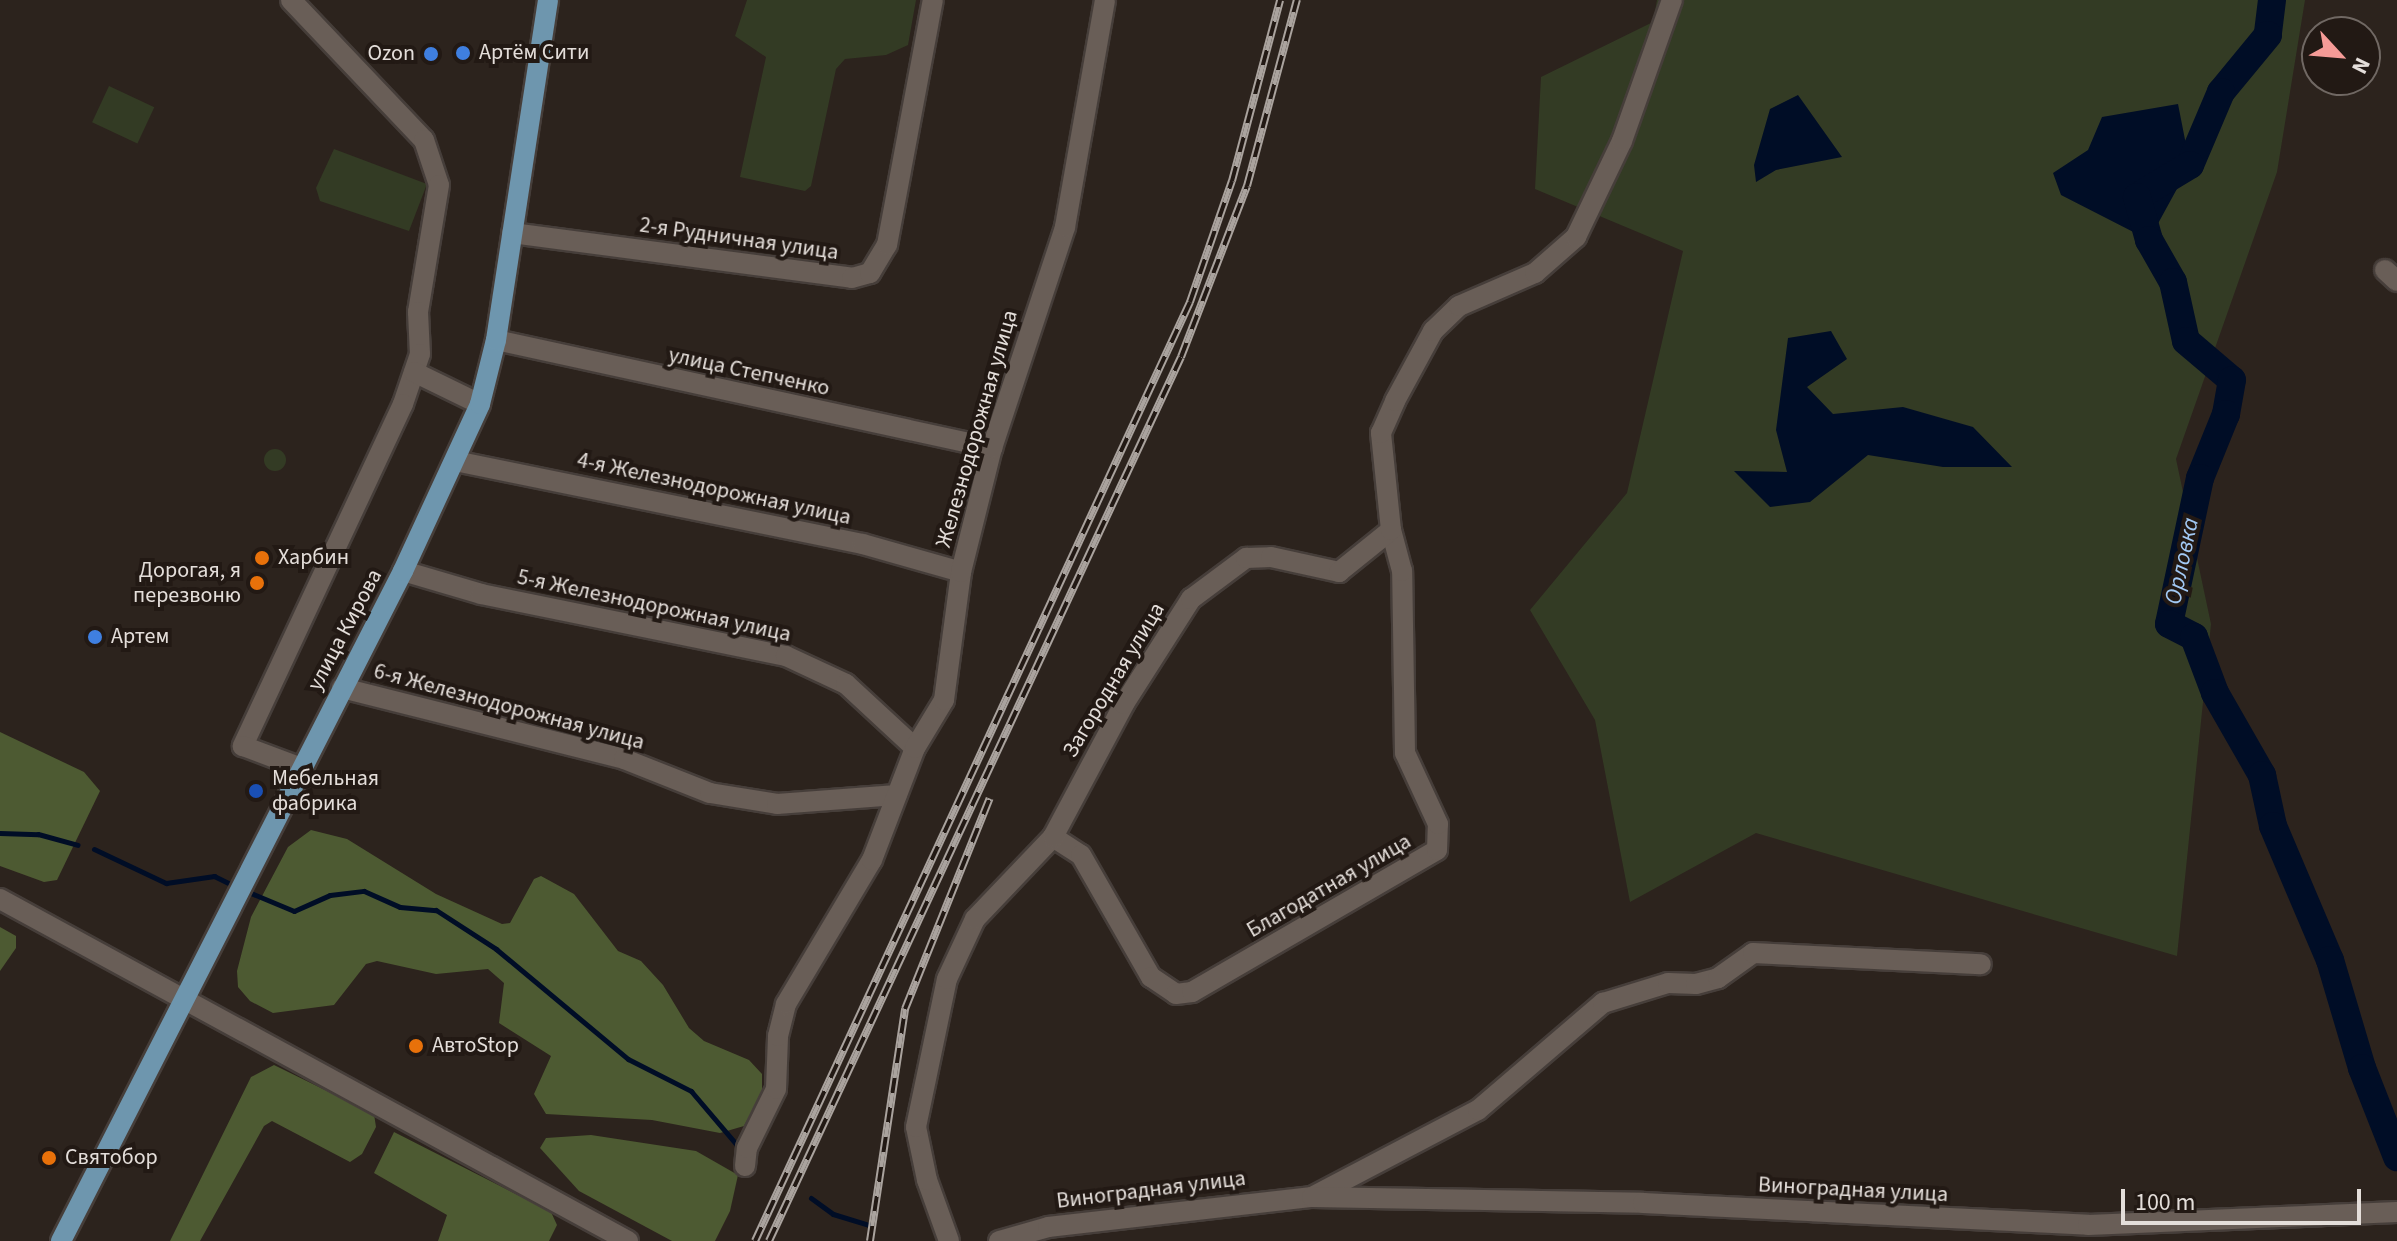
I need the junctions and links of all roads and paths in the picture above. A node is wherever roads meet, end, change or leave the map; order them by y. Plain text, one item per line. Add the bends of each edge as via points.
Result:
1 (291, 0) edge
2 (548, 0) edge
3 (933, 0) edge
4 (1105, 0) edge
5 (1672, 0) edge
6 (512, 233) junction
7 (496, 340) junction
8 (414, 372) junction
9 (480, 404) junction
10 (992, 448) junction
11 (455, 461) junction
12 (1391, 530) junction
13 (403, 571) junction
14 (961, 572) junction
15 (342, 688) junction
16 (915, 748) junction
17 (299, 767) junction
18 (897, 795) junction
19 (1053, 837) junction
20 (0, 899) edge
21 (1981, 964) dead end
22 (185, 996) junction
23 (745, 1166) dead end
24 (1312, 1197) junction
25 (2395, 1212) edge
26 (61, 1241) edge
27 (628, 1241) edge
28 (949, 1241) edge
29 (999, 1241) edge

1 - 8 street via 391,101 424,140 434,161 439,185
2 - 6 main road, улица Кирова
3 - 6 street, 2-я Рудничная улица via 887,245 870,273 852,278
4 - 10 street, Железнодорожная улица via 1065,227
5 - 12 street via 1622,141 1576,237 1535,273 1459,306 1433,331 1395,401 1381,433
6 - 7 main road, улица Кирова
7 - 9 main road, улица Кирова
7 - 10 street, улица Степченко
8 - 9 street
8 - 17 street via 243,746
9 - 11 main road, улица Кирова
10 - 14 street, Железнодорожная улица
11 - 13 main road, улица Кирова
11 - 14 street, 4-я Железнодорожная улица via 863,544
12 - 19 street, Загородная улица via 1339,572 1271,557 1246,558 1191,599 1124,704
12 - 19 street, Благодатная улица via 1402,571 1405,753 1438,824 1437,850 1192,992 1176,994 1151,977 1081,855
13 - 15 main road, улица Кирова
13 - 16 street, 5-я Железнодорожная улица via 481,594 786,656 846,684
14 - 16 street, Железнодорожная улица via 944,700
15 - 17 main road, улица Кирова
15 - 18 street, 6-я Железнодорожная улица via 624,759 710,793 777,804
16 - 18 street, Железнодорожная улица
17 - 22 main road, улица Кирова
18 - 23 street, Железнодорожная улица via 872,860 786,1004 778,1036 776,1089 747,1148
19 - 28 street, Загородная улица via 975,919 947,979 916,1127 927,1180
20 - 22 street
21 - 24 street, Виноградная улица via 1753,953 1718,978 1668,983 1603,1003 1478,1110
22 - 26 main road, улица Кирова
22 - 27 street
24 - 25 street, Виноградная улица via 1643,1203 2088,1225
24 - 29 street, Виноградная улица via 1048,1227

